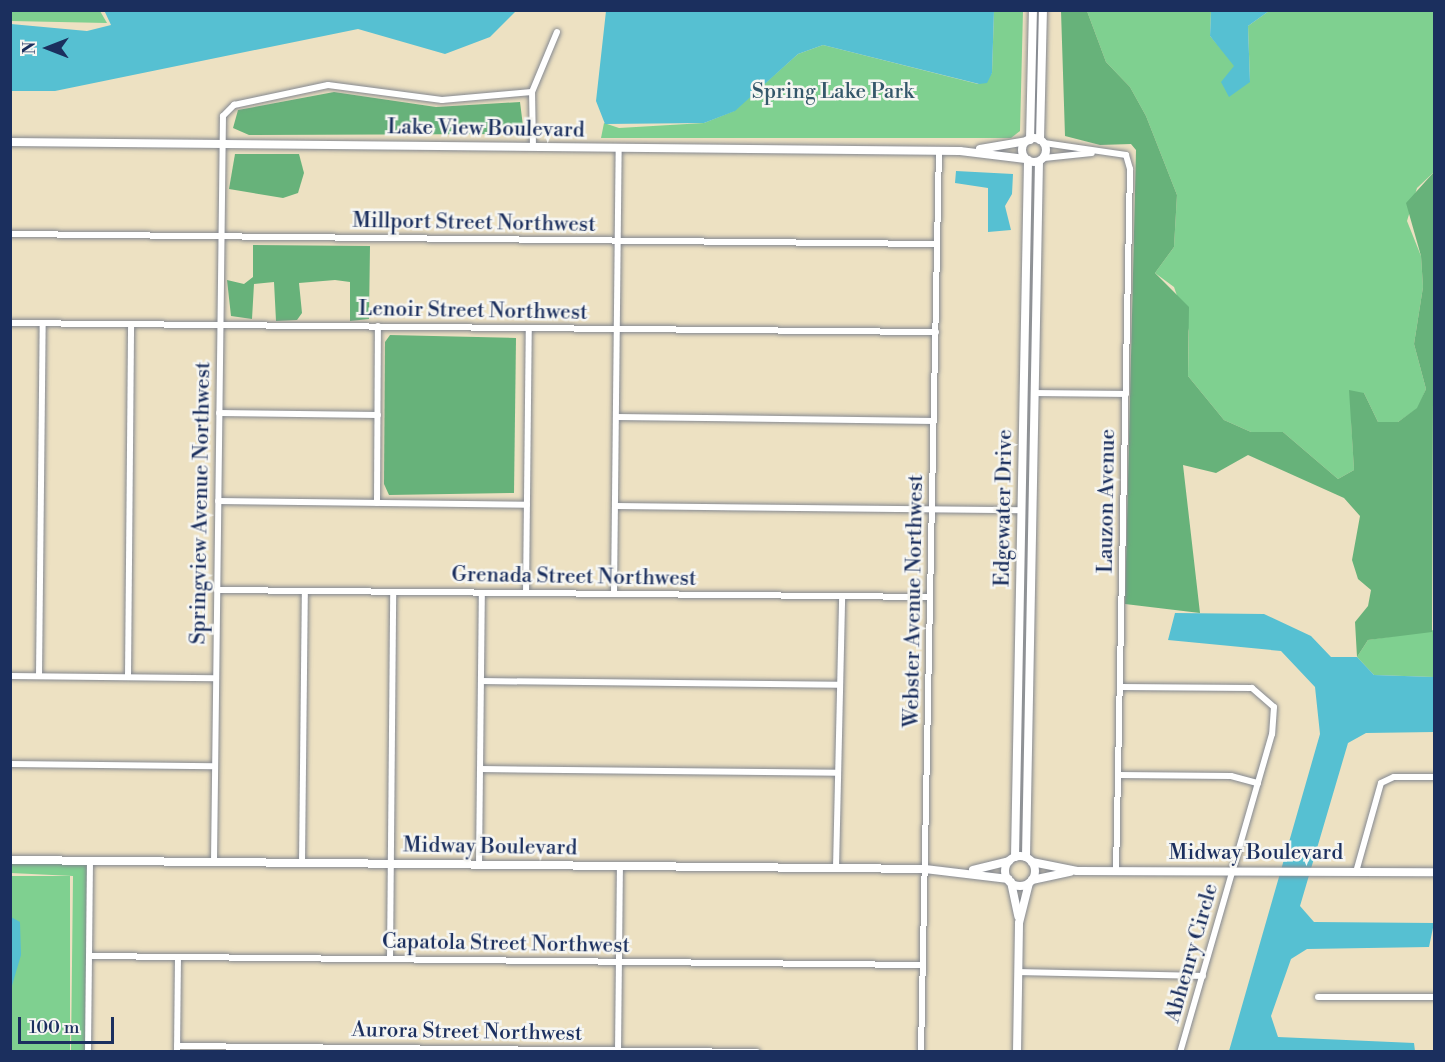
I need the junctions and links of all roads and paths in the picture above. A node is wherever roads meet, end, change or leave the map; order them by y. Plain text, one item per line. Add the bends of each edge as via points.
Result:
1 (1033, 10) edge
2 (1042, 10) edge
3 (557, 32) dead end
4 (532, 92) junction
5 (1029, 140) junction
6 (1042, 141) junction
7 (10, 142) edge
8 (221, 144) junction
9 (533, 147) junction
10 (619, 148) junction
11 (939, 151) junction
12 (960, 151) junction
13 (1105, 153) junction
14 (1027, 160) junction
15 (1041, 160) junction
16 (10, 234) edge
17 (220, 237) junction
18 (618, 241) junction
19 (937, 244) junction
20 (10, 323) edge
21 (43, 323) junction
22 (131, 324) junction
23 (220, 325) junction
24 (378, 326) junction
25 (528, 328) junction
26 (617, 329) junction
27 (936, 332) junction
28 (1036, 393) junction
29 (1125, 394) junction
30 (219, 413) junction
31 (378, 415) junction
32 (616, 417) junction
33 (934, 421) junction
34 (218, 501) junction
35 (377, 503) junction
36 (527, 505) junction
37 (615, 506) junction
38 (932, 509) junction
39 (1022, 510) junction
40 (217, 590) junction
41 (305, 591) junction
42 (393, 592) junction
43 (482, 592) junction
44 (526, 593) junction
45 (614, 594) junction
46 (842, 596) junction
47 (930, 597) junction
48 (10, 676) edge
49 (39, 676) junction
50 (128, 677) junction
51 (216, 678) junction
52 (481, 681) junction
53 (838, 684) junction
54 (1120, 687) junction
55 (10, 764) edge
56 (215, 766) junction
57 (480, 769) junction
58 (838, 773) junction
59 (1118, 776) junction
60 (1434, 777) edge
61 (1258, 783) junction
62 (1012, 859) junction
63 (10, 860) edge
64 (1029, 860) junction
65 (90, 861) junction
66 (214, 862) junction
67 (302, 863) junction
68 (391, 864) junction
69 (479, 865) junction
70 (620, 866) junction
71 (837, 868) junction
72 (925, 869) junction
73 (968, 871) junction
74 (1077, 871) junction
75 (1116, 871) junction
76 (1233, 871) junction
77 (1356, 872) junction
78 (1434, 872) edge
79 (1010, 881) junction
80 (1030, 881) junction
81 (1019, 923) junction
82 (89, 956) junction
83 (178, 957) junction
84 (390, 959) junction
85 (619, 962) junction
86 (923, 965) junction
87 (1018, 972) junction
88 (1203, 976) junction
89 (1318, 997) dead end
90 (1434, 997) edge
91 (177, 1048) edge
92 (618, 1051) edge
93 (88, 1052) edge
94 (757, 1052) edge
95 (921, 1052) edge
96 (1017, 1052) edge
97 (1180, 1052) edge

1 - 5 street
2 - 6 street
3 - 4 street
4 - 8 street, Springview Avenue Northwest via 442,100 320,86 234,105 223,117
4 - 9 street
5 - 6 street, Lake View Boulevard
5 - 12 street, Lake View Boulevard
5 - 14 street, Edgewater Drive
6 - 13 street, Lauzon Avenue
6 - 15 street, Edgewater Drive
7 - 8 street, Lake View Boulevard
8 - 9 street, Lake View Boulevard
8 - 17 street, Springview Avenue Northwest
9 - 10 street, Lake View Boulevard
10 - 11 street, Lake View Boulevard
10 - 18 street
11 - 12 street, Lake View Boulevard
11 - 19 street, Webster Avenue Northwest
12 - 14 street, Lake View Boulevard
13 - 15 street, Lauzon Avenue
13 - 29 street, Lauzon Avenue via 1126,155 1130,169
14 - 15 street, Lake View Boulevard
14 - 39 street, Edgewater Drive
15 - 28 street, Edgewater Drive
16 - 17 street, Millport Street Northwest
17 - 18 street, Millport Street Northwest
17 - 23 street, Springview Avenue Northwest
18 - 19 street, Millport Street Northwest
18 - 26 street
19 - 27 street, Webster Avenue Northwest
20 - 21 street, Lenoir Street Northwest
21 - 22 street, Lenoir Street Northwest
21 - 49 street
22 - 23 street, Lenoir Street Northwest
22 - 50 street
23 - 24 street, Lenoir Street Northwest
23 - 30 street, Springview Avenue Northwest
24 - 25 street, Lenoir Street Northwest
24 - 31 street
25 - 26 street, Lenoir Street Northwest
25 - 36 street
26 - 27 street, Lenoir Street Northwest
26 - 32 street
27 - 33 street, Webster Avenue Northwest
28 - 29 street
28 - 64 street, Edgewater Drive
29 - 54 street, Lauzon Avenue
30 - 31 street
30 - 34 street, Springview Avenue Northwest
31 - 35 street
32 - 33 street
32 - 37 street
33 - 38 street, Webster Avenue Northwest
34 - 35 street
34 - 40 street, Springview Avenue Northwest
35 - 36 street
36 - 44 street
37 - 38 street
37 - 45 street
38 - 39 street
38 - 47 street, Webster Avenue Northwest
39 - 62 street, Edgewater Drive
40 - 41 street, Grenada Street Northwest
40 - 51 street, Springview Avenue Northwest
41 - 42 street, Grenada Street Northwest
41 - 67 street
42 - 43 street, Grenada Street Northwest
42 - 68 street
43 - 44 street, Grenada Street Northwest
43 - 52 street
44 - 45 street, Grenada Street Northwest
45 - 46 street, Grenada Street Northwest
46 - 47 street, Grenada Street Northwest
46 - 53 street
47 - 72 street, Webster Avenue Northwest
48 - 49 street
49 - 50 street
50 - 51 street
51 - 56 street, Springview Avenue Northwest
52 - 53 street
52 - 57 street
53 - 58 street
54 - 59 street, Lauzon Avenue
54 - 61 street, Abhenry Circle via 1262,692 1275,716
55 - 56 street
56 - 66 street, Springview Avenue Northwest
57 - 58 street
57 - 69 street
58 - 71 street
59 - 61 street via 1231,776
59 - 75 street, Lauzon Avenue
60 - 77 street via 1394,777 1381,783
61 - 76 street, Abhenry Circle
62 - 64 street, Midway Boulevard
62 - 73 street, Midway Boulevard
62 - 79 street, Edgewater Drive
63 - 65 street, Midway Boulevard
64 - 74 street, Midway Boulevard
64 - 80 street, Edgewater Drive
65 - 66 street, Midway Boulevard
65 - 82 street
66 - 67 street, Midway Boulevard
67 - 68 street, Midway Boulevard
68 - 69 street, Midway Boulevard
68 - 84 street
69 - 70 street, Midway Boulevard
70 - 71 street, Midway Boulevard
70 - 85 street
71 - 72 street, Midway Boulevard
72 - 73 street, Midway Boulevard
72 - 86 street, Webster Avenue Northwest
73 - 79 street, Midway Boulevard
74 - 75 street, Midway Boulevard
74 - 80 street, Midway Boulevard
75 - 76 street, Midway Boulevard
76 - 77 street, Midway Boulevard
76 - 88 street, Abhenry Circle
77 - 78 street, Midway Boulevard
79 - 80 street, Midway Boulevard
79 - 81 street
80 - 81 street
81 - 87 street
82 - 83 street, Capatola Street Northwest
82 - 93 street
83 - 84 street, Capatola Street Northwest
83 - 91 street
84 - 85 street, Capatola Street Northwest
85 - 86 street, Capatola Street Northwest
85 - 92 street
86 - 95 street, Webster Avenue Northwest
87 - 88 street
87 - 96 street
88 - 97 street, Abhenry Circle
89 - 90 street
91 - 92 street, Aurora Street Northwest
92 - 94 street, Aurora Street Northwest

